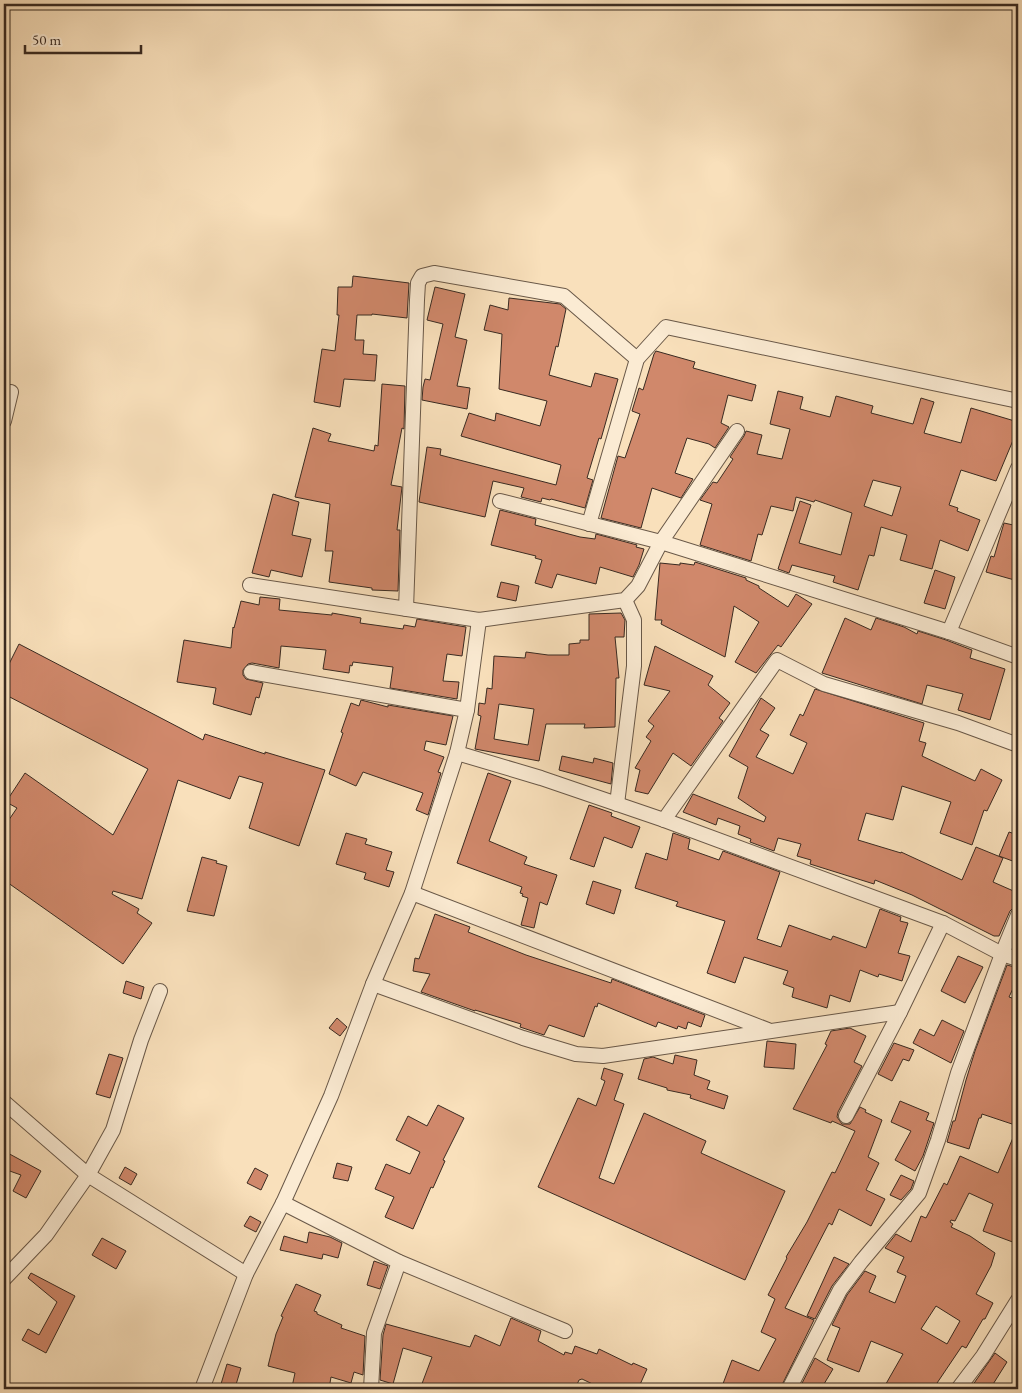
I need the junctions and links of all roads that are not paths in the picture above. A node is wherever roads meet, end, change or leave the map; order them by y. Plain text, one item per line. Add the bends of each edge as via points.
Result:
1 (637, 359) junction
2 (11, 392) dead end
3 (1018, 401) edge
4 (4, 421) edge
5 (737, 431) dead end
6 (1018, 468) edge
7 (500, 501) dead end
8 (589, 524) junction
9 (661, 542) junction
10 (250, 585) dead end
11 (626, 600) junction
12 (406, 609) junction
13 (479, 620) junction
14 (949, 632) junction
15 (1018, 657) edge
16 (251, 672) dead end
17 (467, 710) junction
18 (1018, 745) edge
19 (457, 754) junction
20 (617, 804) junction
21 (664, 820) junction
22 (412, 893) junction
23 (1018, 915) edge
24 (944, 923) junction
25 (1002, 954) junction
26 (1018, 959) edge
27 (373, 984) junction
28 (160, 990) dead end
29 (900, 1012) junction
30 (769, 1030) junction
31 (4, 1102) edge
32 (846, 1116) dead end
33 (88, 1175) junction
34 (282, 1204) junction
35 (400, 1262) junction
36 (246, 1274) junction
37 (4, 1279) edge
38 (1018, 1300) edge
39 (565, 1331) dead end
40 (202, 1389) edge
41 (371, 1389) edge
42 (378, 1389) edge
43 (789, 1389) edge
44 (958, 1389) edge

1 - 3 street via 666,328
1 - 8 street
1 - 12 street via 564,296 434,272 422,276 417,300
2 - 4 street
5 - 9 street
6 - 14 street
7 - 8 street
8 - 9 street
9 - 11 street via 638,586
9 - 14 street
10 - 12 street
11 - 13 street
11 - 20 street via 634,620 634,666
12 - 13 street
13 - 17 street
14 - 15 street
16 - 17 street
17 - 19 street
18 - 21 street via 958,723 824,684 777,660
19 - 20 street
19 - 22 street
20 - 21 street
21 - 24 street
22 - 27 street
22 - 30 street
23 - 25 street
24 - 25 street
24 - 29 street
25 - 26 street
25 - 43 street via 958,1073 919,1193 840,1290
27 - 30 street via 576,1054 603,1056
27 - 34 street via 331,1096
28 - 33 street via 113,1130
29 - 30 street
29 - 32 street
31 - 33 street
33 - 36 street
33 - 37 street via 46,1236
34 - 35 street
34 - 36 street
35 - 39 street
35 - 41 street via 374,1333
36 - 40 street
38 - 44 street
41 - 42 street

